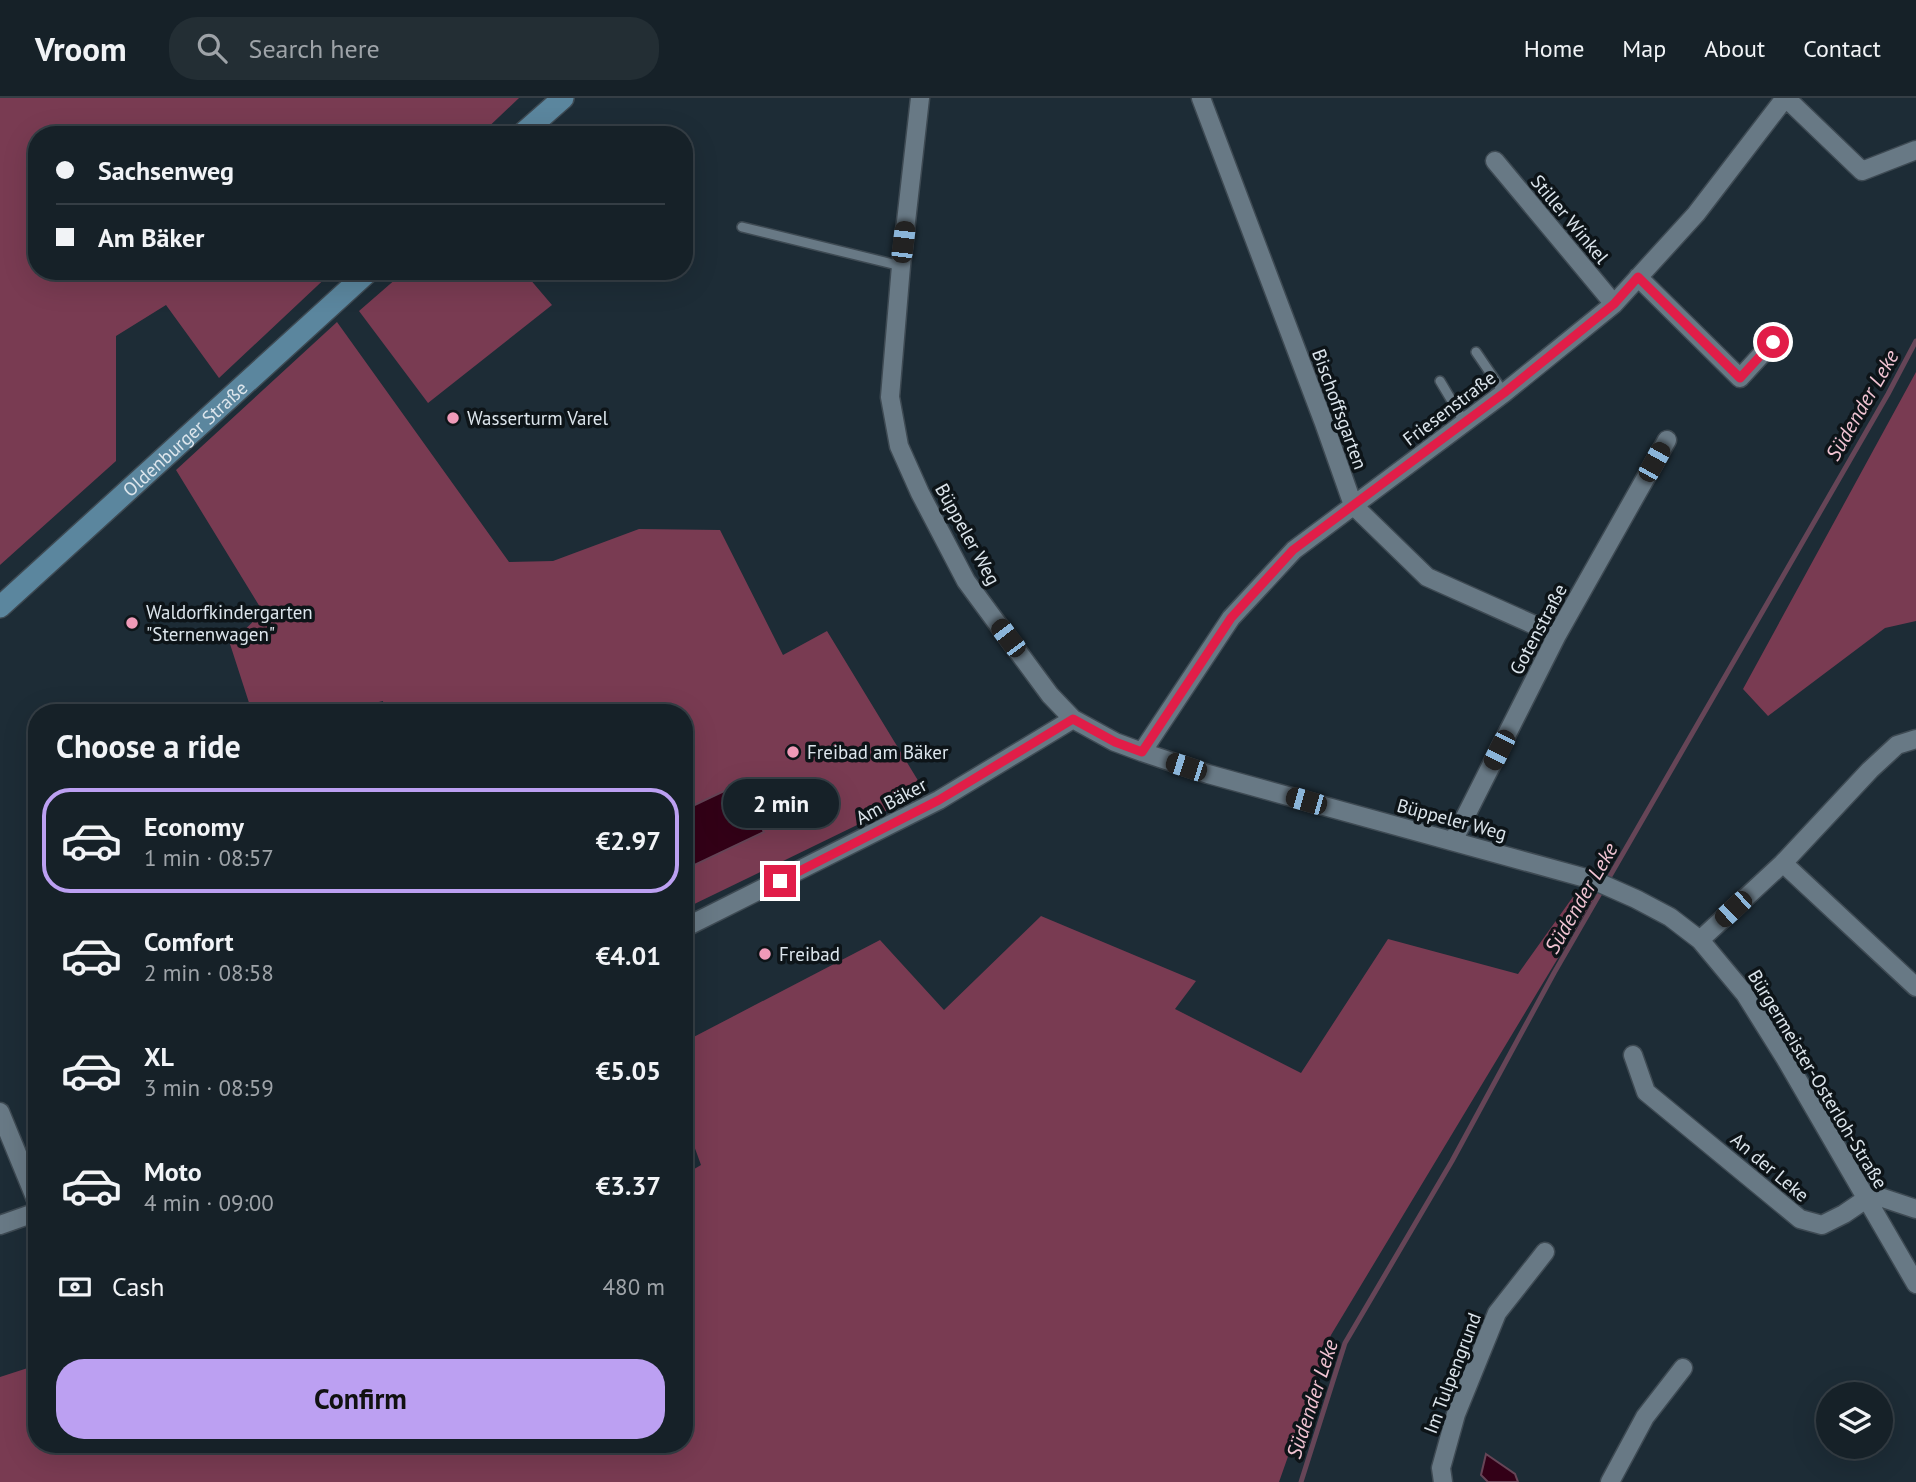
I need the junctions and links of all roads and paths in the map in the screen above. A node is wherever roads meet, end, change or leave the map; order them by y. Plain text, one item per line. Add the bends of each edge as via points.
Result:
1 (563, 98) edge
2 (919, 98) edge
3 (1201, 98) edge
4 (1786, 98) edge
5 (532, 126) edge
6 (1916, 150) edge
7 (1495, 161) dead end
8 (742, 227) dead end
9 (901, 266) junction
10 (1638, 277) junction
11 (359, 280) edge
12 (1614, 304) junction
13 (1773, 342) dead end
14 (1476, 352) dead end
15 (1440, 381) dead end
16 (1504, 393) junction
17 (1465, 423) junction
18 (1667, 440) dead end
19 (1353, 505) junction
20 (0, 607) edge
21 (1557, 635) junction
22 (1073, 719) junction
23 (1916, 738) edge
24 (1142, 752) junction
25 (1453, 841) junction
26 (1783, 863) junction
27 (1590, 879) joint
28 (693, 923) edge
29 (1700, 940) junction
30 (1916, 987) edge
31 (1633, 1055) dead end
32 (0, 1112) edge
33 (28, 1180) edge
34 (1866, 1199) junction
35 (1916, 1209) edge
36 (28, 1215) edge
37 (0, 1225) edge
38 (1545, 1252) dead end
39 (1916, 1284) edge
40 (1683, 1368) dead end
41 (1443, 1482) edge
42 (1610, 1482) edge

1 - 5 main road
2 - 9 street, Büppeler Weg
3 - 19 street, Bischoffsgarten
4 - 6 street via 1862,171
4 - 10 street, Friesenstraße via 1696,214
7 - 12 street, Stiller Winkel
8 - 9 lane
9 - 22 street, Büppeler Weg via 890,397 899,446 966,581
10 - 12 street, Friesenstraße
10 - 13 street via 1740,378
11 - 20 main road, Oldenburger Straße
12 - 16 street, Friesenstraße
14 - 16 lane
15 - 17 lane
16 - 17 street, Friesenstraße
17 - 19 street, Friesenstraße
18 - 21 street, Gotenstraße
19 - 21 street, Bischoffsgarten via 1427,577
19 - 24 street, Friesenstraße via 1293,550 1231,618
21 - 25 street, Gotenstraße
22 - 24 street, Büppeler Weg
22 - 28 street, Am Bäker via 939,800
23 - 26 street via 1897,745 1870,769
24 - 25 street, Büppeler Weg
25 - 27 street, Büppeler Weg
26 - 29 street
26 - 30 street
27 - 29 street, Bürgermeister-Osterloh-Straße via 1670,917
29 - 34 street, Bürgermeister-Osterloh-Straße via 1745,994
31 - 34 street, An der Leke via 1646,1092 1800,1219 1822,1225
32 - 33 street
34 - 35 street via 1880,1197
34 - 39 street, Bürgermeister-Osterloh-Straße
36 - 37 street
38 - 41 street, Im Tulpengrund via 1497,1313 1456,1414 1441,1468
40 - 42 street via 1645,1417

